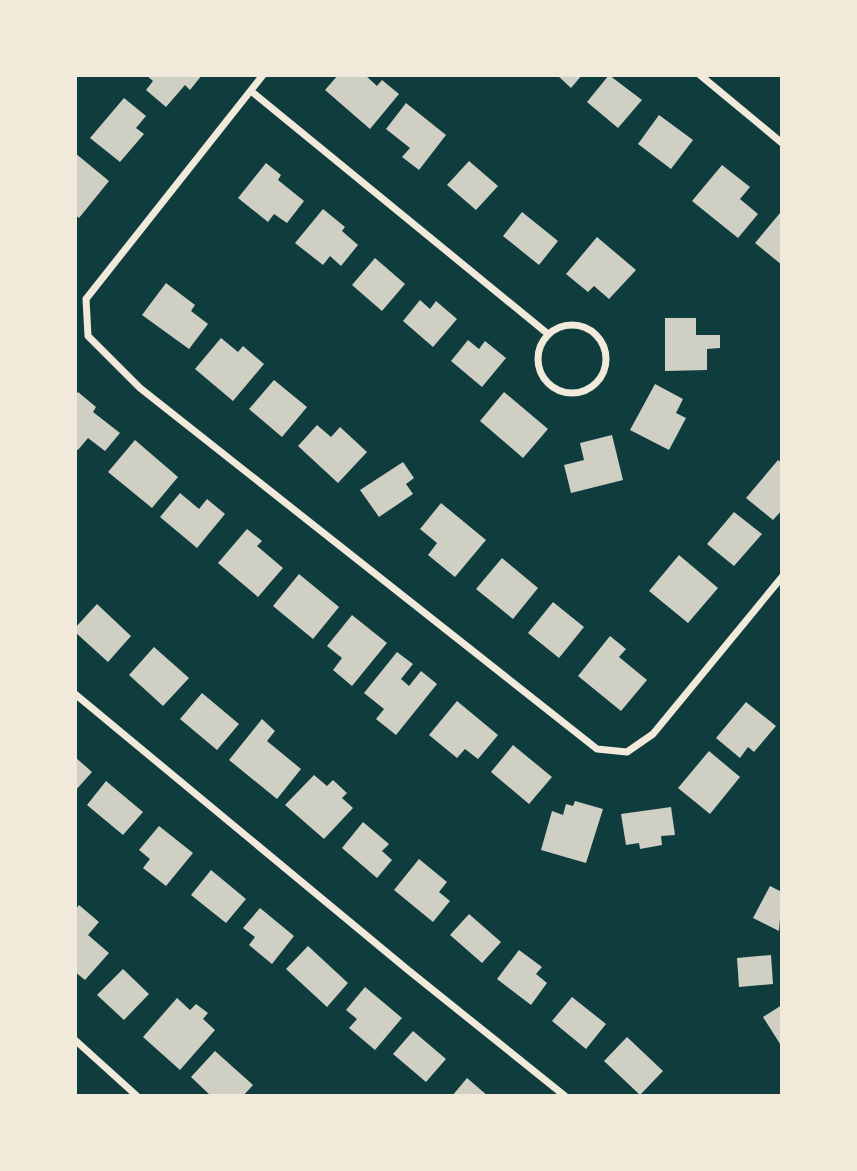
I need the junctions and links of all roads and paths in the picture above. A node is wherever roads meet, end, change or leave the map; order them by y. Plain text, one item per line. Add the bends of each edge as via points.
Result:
1 (263, 75) edge
2 (700, 75) edge
3 (251, 90) junction
4 (782, 143) edge
5 (548, 334) junction
6 (782, 577) edge
7 (75, 694) edge
8 (75, 1040) edge
9 (136, 1096) edge
10 (565, 1096) edge

1 - 3 street
2 - 4 street
3 - 5 street
3 - 6 street via 86,299 88,336 140,388 597,749 627,751 653,734
5 - 5 street via 541,344 538,367 551,386 576,393 597,382 606,363 595,334 573,325
7 - 10 street
8 - 9 street

